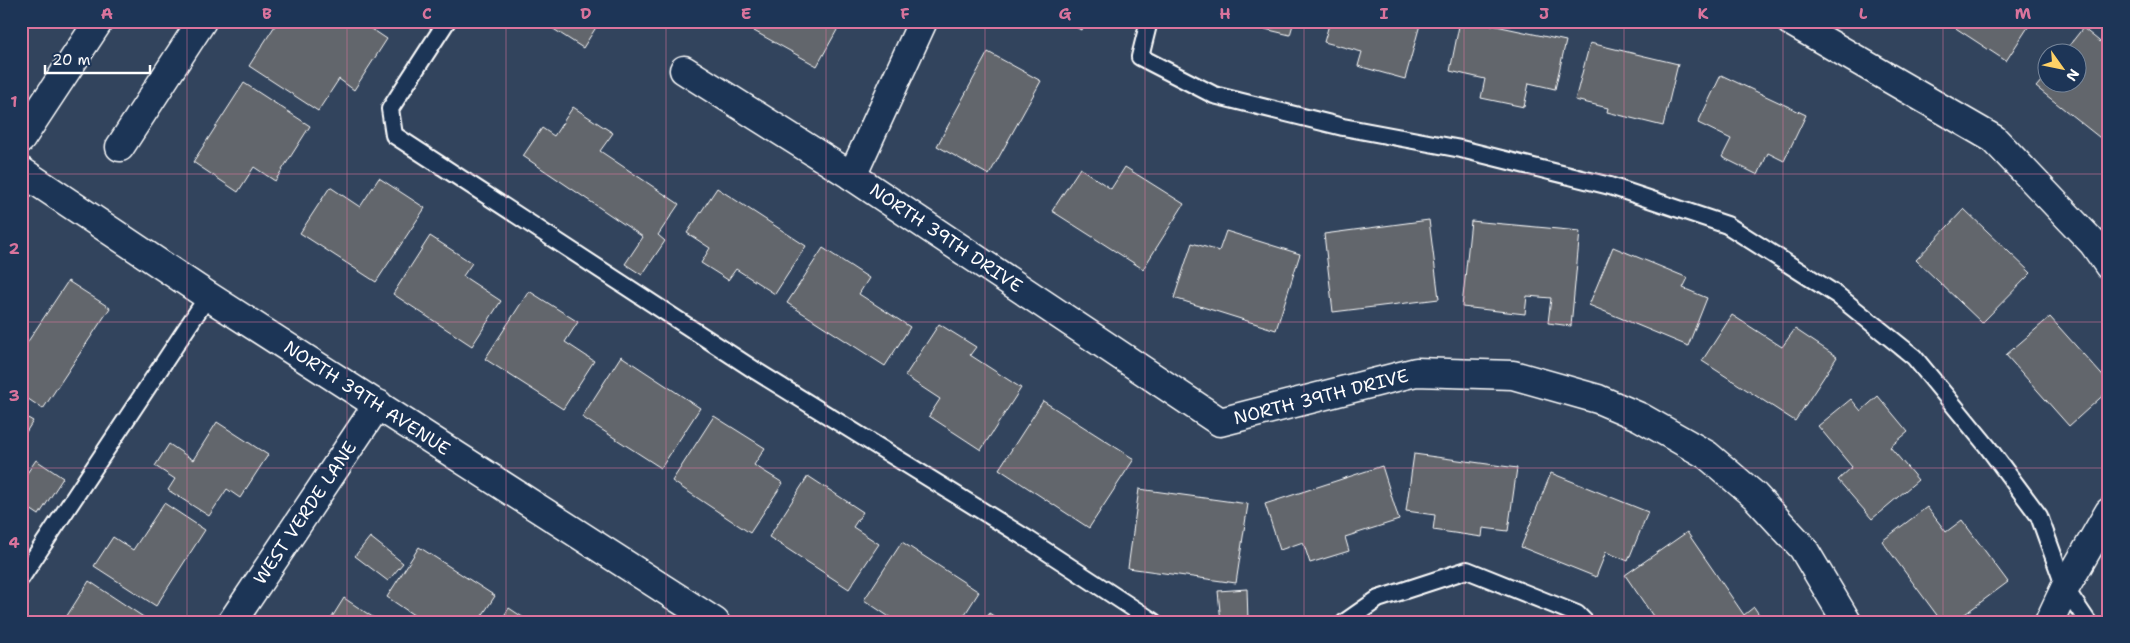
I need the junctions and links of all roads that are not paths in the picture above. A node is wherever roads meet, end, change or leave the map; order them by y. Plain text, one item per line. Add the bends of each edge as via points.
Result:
1 (99, 21) edge
2 (202, 21) edge
3 (447, 21) edge
4 (923, 21) edge
5 (1149, 21) edge
6 (1790, 21) edge
7 (684, 70) dead end
8 (21, 139) edge
9 (120, 147) dead end
10 (21, 171) edge
11 (852, 176) junction
12 (2109, 266) edge
13 (208, 296) junction
14 (378, 404) junction
15 (2109, 512) edge
16 (21, 578) edge
17 (2065, 588) junction
18 (232, 622) edge
19 (715, 622) edge
20 (1154, 622) edge
21 (1345, 622) edge
22 (1585, 622) edge
23 (1847, 622) edge
24 (2049, 622) edge
25 (2088, 622) edge

1 - 8 street
2 - 9 street
3 - 20 lane via 390,109 394,135 756,371 1029,540
4 - 11 street
5 - 17 lane via 1140,57 1214,96 1342,127 1461,149 1610,186 1727,226 1837,296 1914,356 2039,516
6 - 12 street via 1994,139 2093,243
7 - 11 street, NORTH 39TH DRIVE
10 - 13 street, NORTH 39TH AVENUE
11 - 23 street, NORTH 39TH DRIVE via 1220,422 1416,372 1513,375 1598,399 1640,417 1707,455 1755,496 1803,548
13 - 14 street, NORTH 39TH AVENUE
13 - 16 lane
14 - 18 street, WEST VERDE LANE
14 - 19 street, NORTH 39TH AVENUE
15 - 17 street
17 - 24 street
17 - 25 lane
21 - 22 lane via 1378,599 1467,570 1577,614

